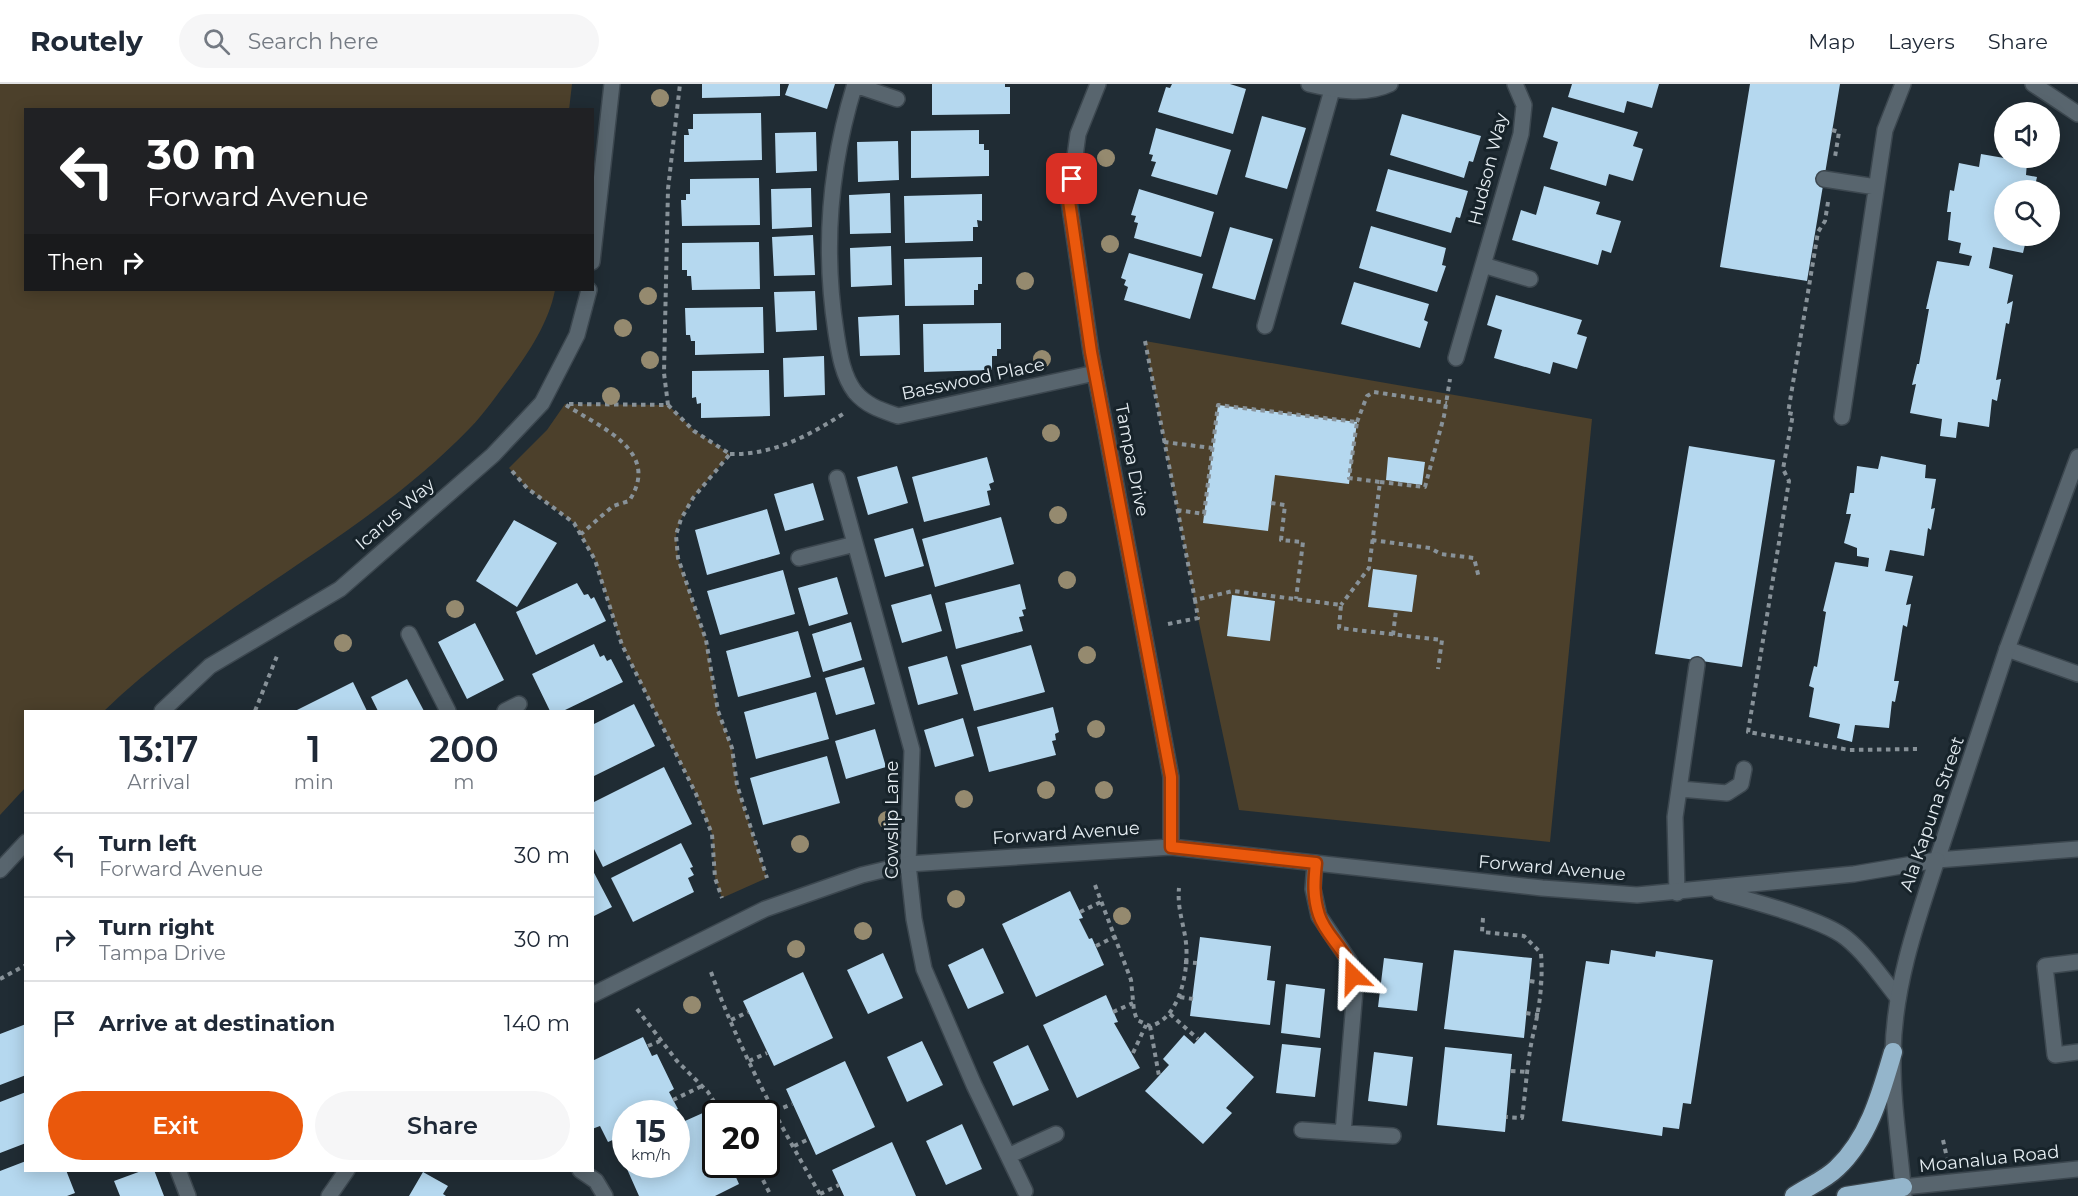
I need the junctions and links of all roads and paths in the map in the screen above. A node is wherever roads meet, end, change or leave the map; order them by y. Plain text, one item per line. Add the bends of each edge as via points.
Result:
1 (612, 84) edge
2 (680, 84) edge
3 (1098, 84) edge
4 (1309, 84) edge
5 (1390, 84) edge
6 (1515, 84) edge
7 (1903, 84) edge
8 (2033, 84) edge
9 (855, 85) edge
10 (1332, 90) junction
11 (897, 99) dead end
12 (2078, 114) edge
13 (1832, 130) dead end
14 (1835, 158) dead end
15 (1824, 178) dead end
16 (1876, 188) junction
17 (1828, 201) dead end
18 (594, 244) edge
19 (1483, 265) junction
20 (1530, 279) dead end
21 (589, 291) edge
22 (1265, 326) dead end
23 (1145, 341) dead end
24 (1456, 358) joint
25 (1095, 374) junction
26 (861, 397) junction
27 (1447, 403) junction
28 (668, 405) junction
29 (1842, 417) dead end
30 (1357, 423) junction
31 (1164, 442) junction
32 (1212, 448) junction
33 (730, 454) junction
34 (2078, 457) edge
35 (509, 468) dead end
36 (837, 478) dead end
37 (1380, 482) junction
38 (1271, 503) dead end
39 (1177, 510) junction
40 (581, 534) junction
41 (1372, 540) junction
42 (855, 544) junction
43 (799, 558) dead end
44 (1479, 578) dead end
45 (1296, 599) junction
46 (1195, 600) junction
47 (1341, 604) junction
48 (1396, 610) dead end
49 (1168, 624) dead end
50 (409, 634) dead end
51 (1393, 635) junction
52 (279, 647) dead end
53 (2007, 649) junction
54 (1697, 665) dead end
55 (1438, 669) dead end
56 (2078, 674) edge
57 (163, 710) edge
58 (255, 710) edge
59 (447, 710) edge
60 (1917, 749) dead end
61 (1744, 769) dead end
62 (1680, 789) junction
63 (24, 844) edge
64 (1171, 847) junction
65 (2078, 849) edge
66 (1937, 860) junction
67 (1316, 863) junction
68 (908, 864) junction
69 (0, 870) edge
70 (767, 878) dead end
71 (1095, 885) dead end
72 (1179, 888) dead end
73 (1710, 889) junction
74 (1677, 892) junction
75 (722, 898) dead end
76 (1103, 901) junction
77 (1080, 912) dead end
78 (1483, 918) dead end
79 (1116, 936) junction
80 (1096, 946) dead end
81 (1184, 962) junction
82 (2078, 962) edge
83 (1197, 963) dead end
84 (24, 966) edge
85 (711, 972) dead end
86 (0, 979) edge
87 (1530, 981) dead end
88 (1543, 982) junction
89 (594, 994) edge
90 (1180, 997) junction
91 (1898, 998) junction
92 (1193, 999) dead end
93 (1133, 1003) junction
94 (637, 1009) dead end
95 (748, 1012) dead end
96 (1113, 1012) dead end
97 (1526, 1013) dead end
98 (1170, 1014) junction
99 (1539, 1015) junction
100 (731, 1020) junction
101 (1148, 1026) junction
102 (1198, 1039) dead end
103 (660, 1041) junction
104 (648, 1046) dead end
105 (1893, 1052) junction
106 (2078, 1052) edge
107 (767, 1053) dead end
108 (1133, 1053) dead end
109 (749, 1061) junction
110 (1511, 1071) dead end
111 (1528, 1072) junction
112 (1159, 1076) dead end
113 (702, 1086) junction
114 (673, 1100) dead end
115 (712, 1100) edge
116 (769, 1100) edge
117 (792, 1104) dead end
118 (780, 1109) edge
119 (1506, 1117) dead end
120 (780, 1120) edge
121 (1302, 1130) dead end
122 (1343, 1133) junction
123 (1056, 1134) dead end
124 (1393, 1136) dead end
125 (809, 1139) dead end
126 (1943, 1140) dead end
127 (794, 1146) junction
128 (1008, 1156) junction
129 (1948, 1165) dead end
130 (2078, 1169) edge
131 (179, 1172) edge
132 (346, 1172) edge
133 (583, 1172) edge
134 (762, 1178) edge
135 (838, 1185) dead end
136 (1025, 1191) dead end
137 (1904, 1191) edge
138 (821, 1195) edge
139 (188, 1196) edge
140 (328, 1196) edge
141 (605, 1196) edge
142 (771, 1196) edge
143 (1794, 1196) edge
144 (1846, 1196) edge

1 - 18 street
2 - 28 path via 668,189 664,373
3 - 25 street, Tampa Drive via 1078,134 1069,201
4 - 10 street
5 - 10 street via 1359,91
6 - 19 street, Hudson Way via 1524,105 1521,134
7 - 16 street via 1885,130
8 - 12 street
9 - 11 street, Basswood Place
9 - 26 street, Basswood Place via 843,122 828,255 841,360
10 - 22 street
13 - 14 path via 1839,132
15 - 16 street
16 - 29 street
17 - 60 path via 1825,221 1818,232 1788,413 1793,414 1783,470 1789,481 1748,732 1849,750
19 - 20 street
19 - 24 street, Hudson Way
21 - 57 street, Icarus Way via 577,335 542,404 493,455 339,589 210,666
23 - 31 path
24 - 27 path
25 - 26 street, Basswood Place via 898,416 872,407
25 - 64 street, Tampa Drive via 1171,777
26 - 33 path via 816,431 752,455
27 - 30 path via 1374,392 1367,396
27 - 37 path via 1425,488
28 - 33 path via 694,431
28 - 40 path via 565,404 631,449 640,470 640,482 629,501 613,506
30 - 32 path via 1218,405
30 - 37 path via 1349,478
31 - 32 path
31 - 39 path
32 - 39 path via 1204,514
33 - 70 path via 693,498 681,519 676,535 678,558 706,640 718,711 732,748 737,786
34 - 53 street, Ala Kapuna Street
35 - 40 path via 527,488 574,523
36 - 42 street, Cowslip Lane
37 - 41 path
38 - 45 path via 1285,505 1281,540 1303,542
39 - 46 path
40 - 75 path via 604,583 622,645 712,834 715,878
41 - 44 path via 1474,558
41 - 47 path via 1369,568
42 - 43 street
42 - 68 street, Cowslip Lane via 912,750
45 - 46 path via 1233,591
45 - 47 path
46 - 49 path via 1198,618
47 - 51 path via 1338,628
48 - 51 path
50 - 59 street
51 - 55 path via 1442,640
52 - 58 path
53 - 56 street
53 - 66 street, Ala Kapuna Street
54 - 62 street
61 - 62 street via 1742,784 1727,793
62 - 74 street via 1676,817
63 - 69 street
64 - 67 street, Forward Avenue
64 - 68 street, Forward Avenue
65 - 66 street, Forward Avenue
66 - 73 street, Forward Avenue via 1854,874
66 - 91 street, Ala Kapuna Street
67 - 74 street, Forward Avenue via 1542,888 1637,895
67 - 122 street via 1313,889 1319,916 1350,962 1355,990
68 - 89 street, Forward Avenue via 862,875 765,909
68 - 128 street, Cowslip Lane via 924,969
71 - 76 path
72 - 81 path via 1178,911 1186,944
73 - 74 street, Forward Avenue
73 - 91 street, Forward Avenue via 1838,932 1867,959
76 - 77 path
76 - 79 path
78 - 88 path via 1482,932 1524,936 1541,953
79 - 80 path
79 - 93 path via 1131,980
81 - 83 path
81 - 90 path
82 - 106 street via 2045,966 2055,1054
84 - 86 path
85 - 100 path
87 - 88 path
88 - 99 path
90 - 92 path
90 - 98 path
91 - 105 street, Ala Kapuna Street
93 - 96 path
93 - 101 path via 1137,1020
94 - 103 path
95 - 100 path
97 - 99 path
98 - 101 path via 1160,1024
98 - 102 path
99 - 111 path
100 - 109 path
101 - 108 path
101 - 112 path
103 - 104 path
103 - 113 path
105 - 137 street, Ala Kapuna Street
105 - 143 highway via 1875,1111 1857,1142 1837,1168
107 - 109 path
109 - 116 path
110 - 111 path
111 - 119 path via 1522,1118
113 - 114 path
113 - 115 path
117 - 118 path
120 - 127 path
121 - 122 street
122 - 124 street
123 - 128 street
125 - 127 path
126 - 129 path
127 - 138 path
128 - 136 street, Cowslip Lane
130 - 137 street, Moanalua Road
131 - 139 street
132 - 140 street
133 - 141 street via 597,1181
134 - 142 path
135 - 138 path
137 - 144 highway

